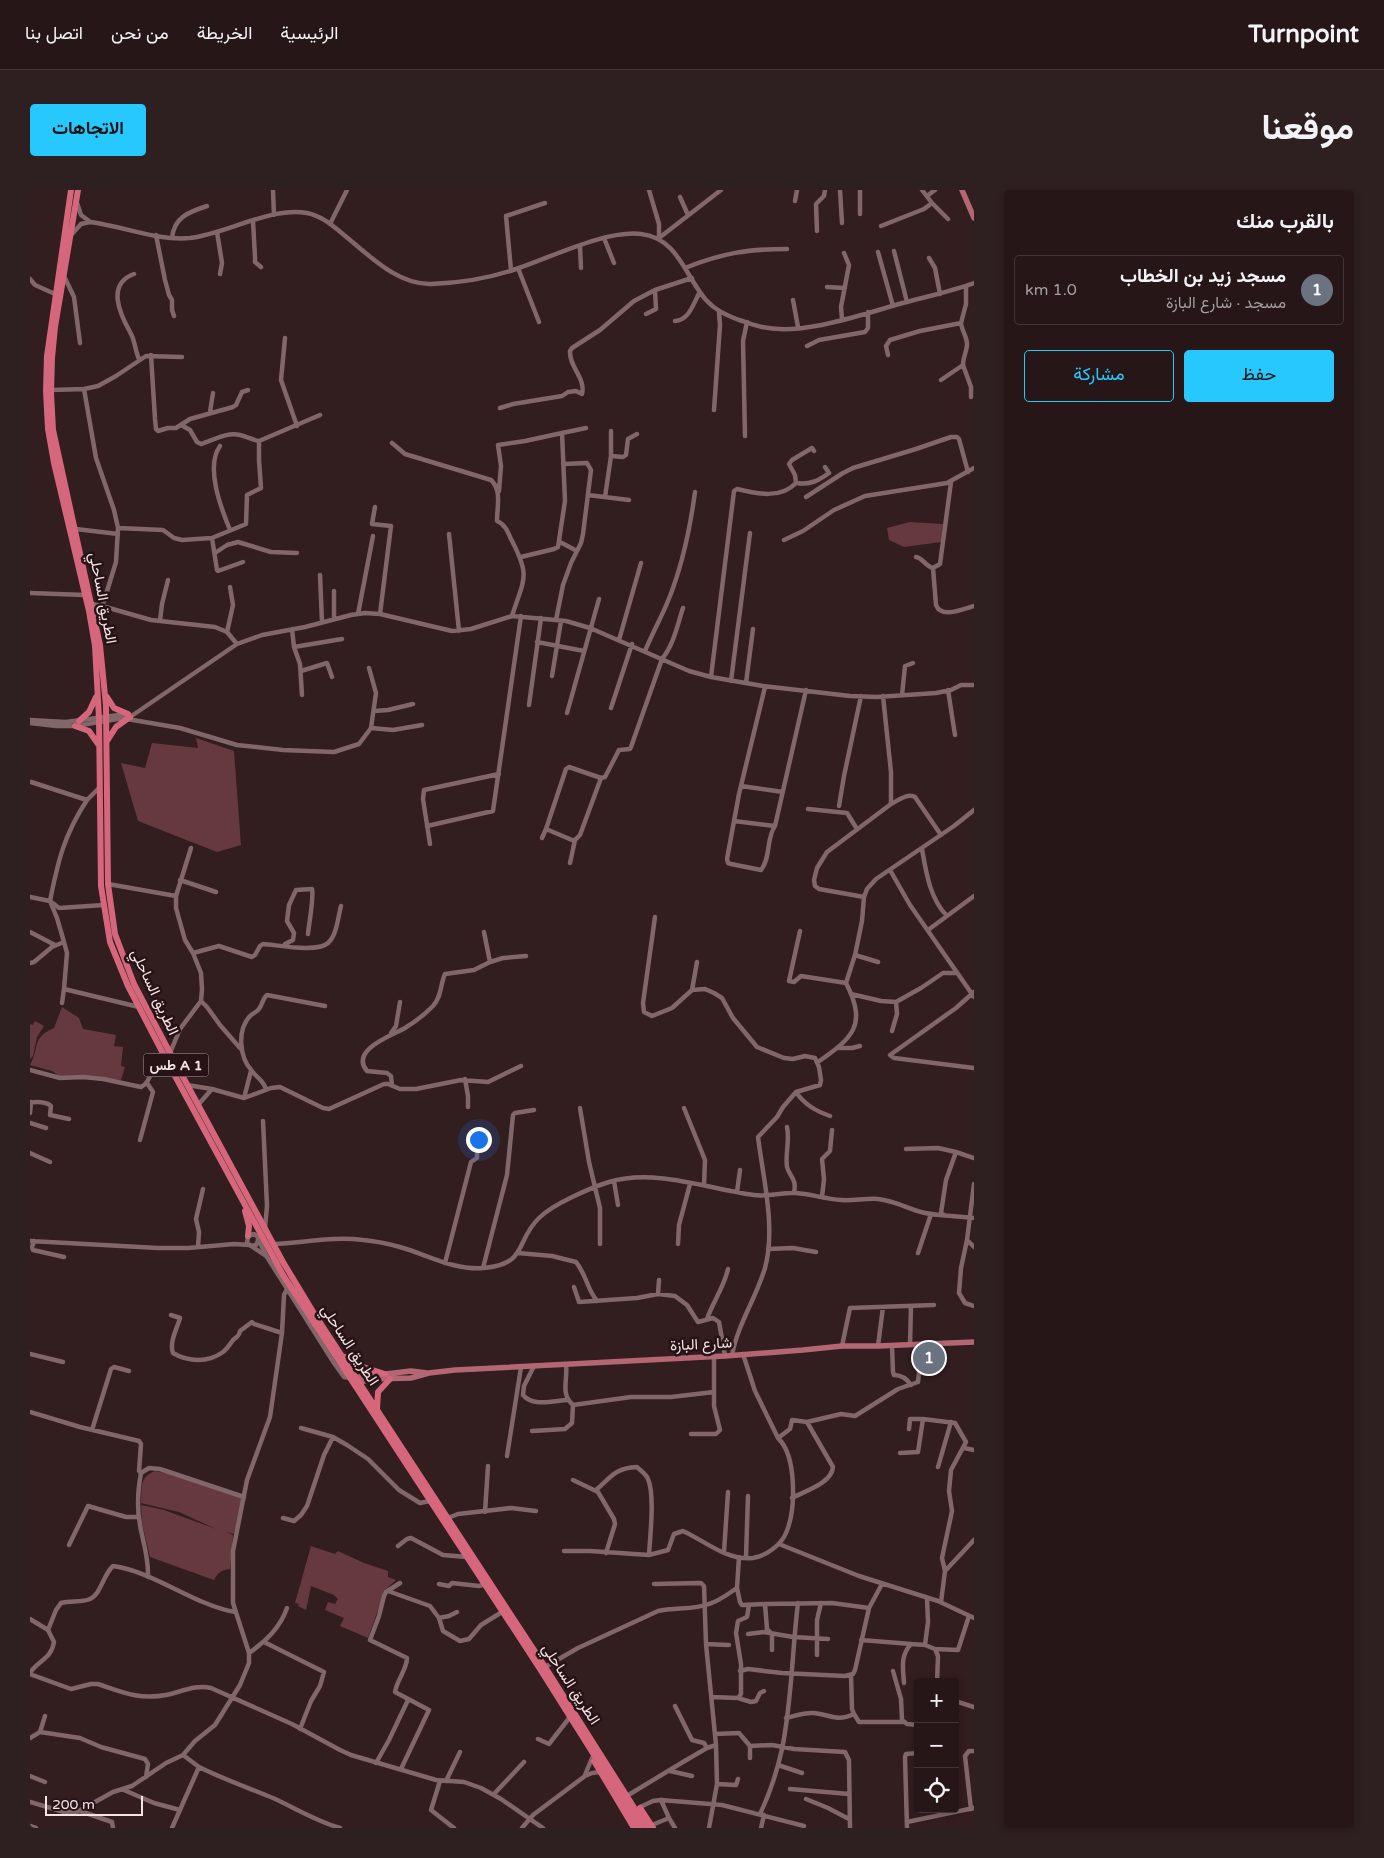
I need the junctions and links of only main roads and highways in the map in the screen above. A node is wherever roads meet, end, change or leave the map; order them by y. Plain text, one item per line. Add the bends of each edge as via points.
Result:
1 (71, 190) edge
2 (78, 190) edge
3 (962, 190) edge
4 (974, 217) edge
5 (98, 690) junction
6 (105, 692) junction
7 (106, 742) junction
8 (99, 749) junction
9 (240, 1196) junction
10 (248, 1236) road end
11 (974, 1342) edge
12 (342, 1355) junction
13 (429, 1373) junction
14 (385, 1374) junction
15 (390, 1379) junction
16 (355, 1380) junction
17 (377, 1410) junction
18 (465, 1548) junction
19 (487, 1584) junction
20 (588, 1746) junction
21 (623, 1788) junction
22 (651, 1827) edge
23 (634, 1828) edge
24 (640, 1828) edge

1 - 5 highway, الطريق الساحلي / طس A 1 via 47,356 48,429 85,595
2 - 6 highway, الطريق الساحلي / طس A 1 via 52,358 53,430 100,644
3 - 4 main road
5 - 8 highway, الطريق الساحلي / طس A 1
5 - 8 highway via 91,708 77,723 93,734
6 - 7 highway, الطريق الساحلي / طس A 1
6 - 7 highway via 114,708 128,716
7 - 12 highway, الطريق الساحلي / طس A 1 via 108,884 116,934 134,984 273,1244
8 - 9 highway, الطريق الساحلي / طس A 1 via 100,860 110,942 128,986
9 - 10 highway via 249,1226
9 - 16 highway, الطريق الساحلي / طس A 1 via 274,1260
11 - 13 main road, شارع البازة via 842,1346
12 - 14 highway via 360,1366
12 - 16 highway, الطريق الساحلي / طس A 1
13 - 14 main road, شارع البازة
13 - 15 main road, شارع البازة
14 - 16 main road, شارع البازة
15 - 16 main road, شارع البازة
15 - 17 highway via 378,1392
16 - 17 highway, الطريق الساحلي / طس A 1
16 - 18 highway, الطريق الساحلي / طس A 1 via 430,1501
17 - 18 highway, الطريق الساحلي / طس A 1
18 - 19 highway, الطريق الساحلي / طس A 1
18 - 19 highway, الطريق الساحلي / طس A 1 via 467,1557
19 - 20 highway, الطريق الساحلي / طس A 1
19 - 21 highway, الطريق الساحلي / طس A 1
20 - 23 highway
20 - 24 highway, الطريق الساحلي / طس A 1
21 - 22 highway, الطريق الساحلي / طس A 1
21 - 22 highway via 640,1807

